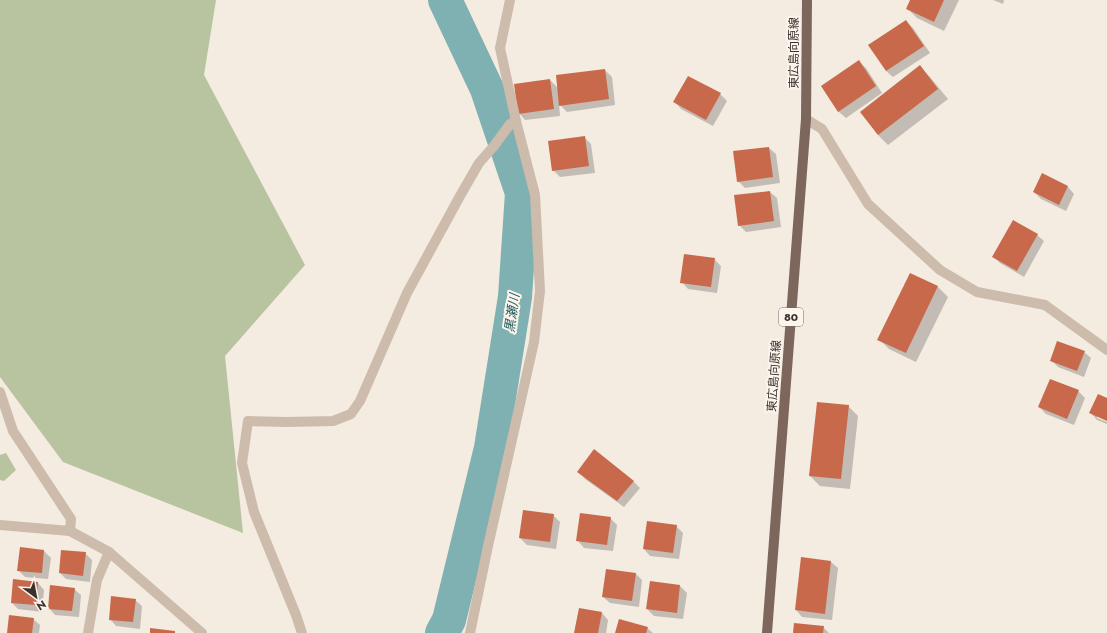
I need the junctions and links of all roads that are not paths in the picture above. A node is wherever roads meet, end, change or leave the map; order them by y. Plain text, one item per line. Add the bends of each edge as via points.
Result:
1 (510, 0) edge
2 (807, 0) edge
3 (806, 119) junction
4 (513, 122) junction
5 (1107, 350) edge
6 (0, 392) edge
7 (0, 525) edge
8 (70, 531) junction
9 (109, 552) junction
10 (88, 633) edge
11 (202, 633) edge
12 (302, 633) edge
13 (470, 633) edge
14 (767, 633) edge

1 - 4 street via 500,48
2 - 3 main road, 東広島向原線 / 80
3 - 5 street via 822,129 868,204 940,270 977,292 1045,305
3 - 14 main road, 東広島向原線 / 80
4 - 12 street via 479,163 406,293 360,401 351,414 333,421 248,421 242,463 254,512
4 - 13 street via 535,195 540,291 534,342
6 - 8 street via 13,431 71,519
7 - 8 street
8 - 9 street
9 - 10 street via 97,580
9 - 11 street

